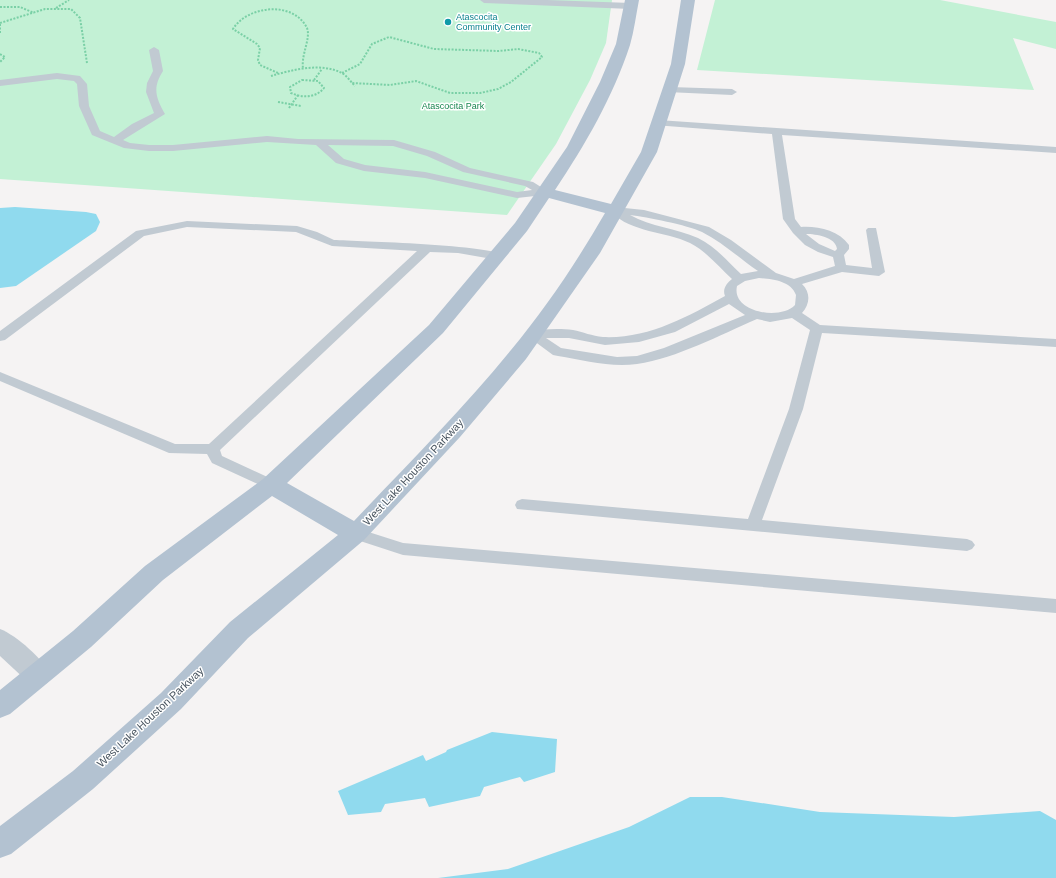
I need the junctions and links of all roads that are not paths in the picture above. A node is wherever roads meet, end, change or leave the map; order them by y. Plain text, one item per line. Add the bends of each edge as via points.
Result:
1 (484, 0) edge
2 (688, 0) edge
3 (631, 3) edge
4 (154, 50) dead end
5 (0, 83) edge
6 (670, 90) junction
7 (732, 92) dead end
8 (658, 123) junction
9 (777, 132) junction
10 (115, 141) junction
11 (317, 141) junction
12 (1056, 150) edge
13 (467, 170) junction
14 (455, 182) junction
15 (544, 192) junction
16 (615, 210) junction
17 (872, 230) dead end
18 (797, 231) junction
19 (427, 248) junction
20 (838, 255) junction
21 (498, 256) junction
22 (841, 268) junction
23 (771, 274) junction
24 (739, 279) junction
25 (792, 283) junction
26 (730, 298) junction
27 (793, 313) junction
28 (754, 316) junction
29 (817, 329) junction
30 (532, 335) junction
31 (0, 337) edge
32 (1056, 343) edge
33 (0, 376) edge
34 (212, 449) junction
35 (271, 485) junction
36 (522, 506) dead end
37 (753, 525) junction
38 (356, 534) junction
39 (967, 544) dead end
40 (1056, 606) edge
41 (0, 640) edge
42 (38, 675) junction
43 (0, 706) edge
44 (0, 844) edge

1 - 3 lane
2 - 6 main road, West Lake Houston Parkway via 678,64
3 - 15 main road via 623,44 608,82 575,147
4 - 10 lane via 158,71 151,81 149,93 160,114 136,126
5 - 10 lane via 57,76 77,78 82,84 84,106 96,133
6 - 7 lane
6 - 8 main road, West Lake Houston Parkway
8 - 9 lane
8 - 16 main road, West Lake Houston Parkway via 649,152
9 - 12 lane
9 - 18 lane via 786,209
10 - 11 lane via 128,146 150,148 266,139
11 - 13 lane via 394,143 431,154
11 - 14 lane via 340,161 364,168 425,175
13 - 14 lane
13 - 15 lane via 529,184
14 - 15 lane via 517,195
15 - 16 main road
15 - 21 main road
16 - 23 lane via 644,213 705,229 728,242
16 - 24 lane via 639,225 695,241 712,253
16 - 30 main road, West Lake Houston Parkway via 591,253
17 - 22 lane via 878,272
18 - 20 lane via 822,251
18 - 20 lane via 829,234 843,246
19 - 21 lane
19 - 31 lane via 332,243 297,229 187,224 140,233
19 - 34 lane
20 - 22 lane
21 - 35 main road via 436,329
22 - 25 lane
23 - 24 lane via 748,275
23 - 25 lane
24 - 26 lane via 732,284
25 - 27 lane via 803,297 802,304
26 - 28 lane via 735,305
26 - 30 lane via 683,325 632,340 604,341 569,334
27 - 28 lane via 778,318
27 - 29 lane
28 - 30 lane via 669,351 631,360 593,359 558,352
29 - 32 lane
29 - 37 lane via 796,409
30 - 38 main road, West Lake Houston Parkway via 519,354 452,432
33 - 34 lane via 174,449
34 - 35 lane via 217,458
35 - 38 main road
35 - 42 main road via 154,573 82,639
36 - 37 lane
37 - 39 lane
38 - 40 lane via 403,549
38 - 44 main road, West Lake Houston Parkway via 239,630 171,701 83,780
41 - 42 street
42 - 43 main road

